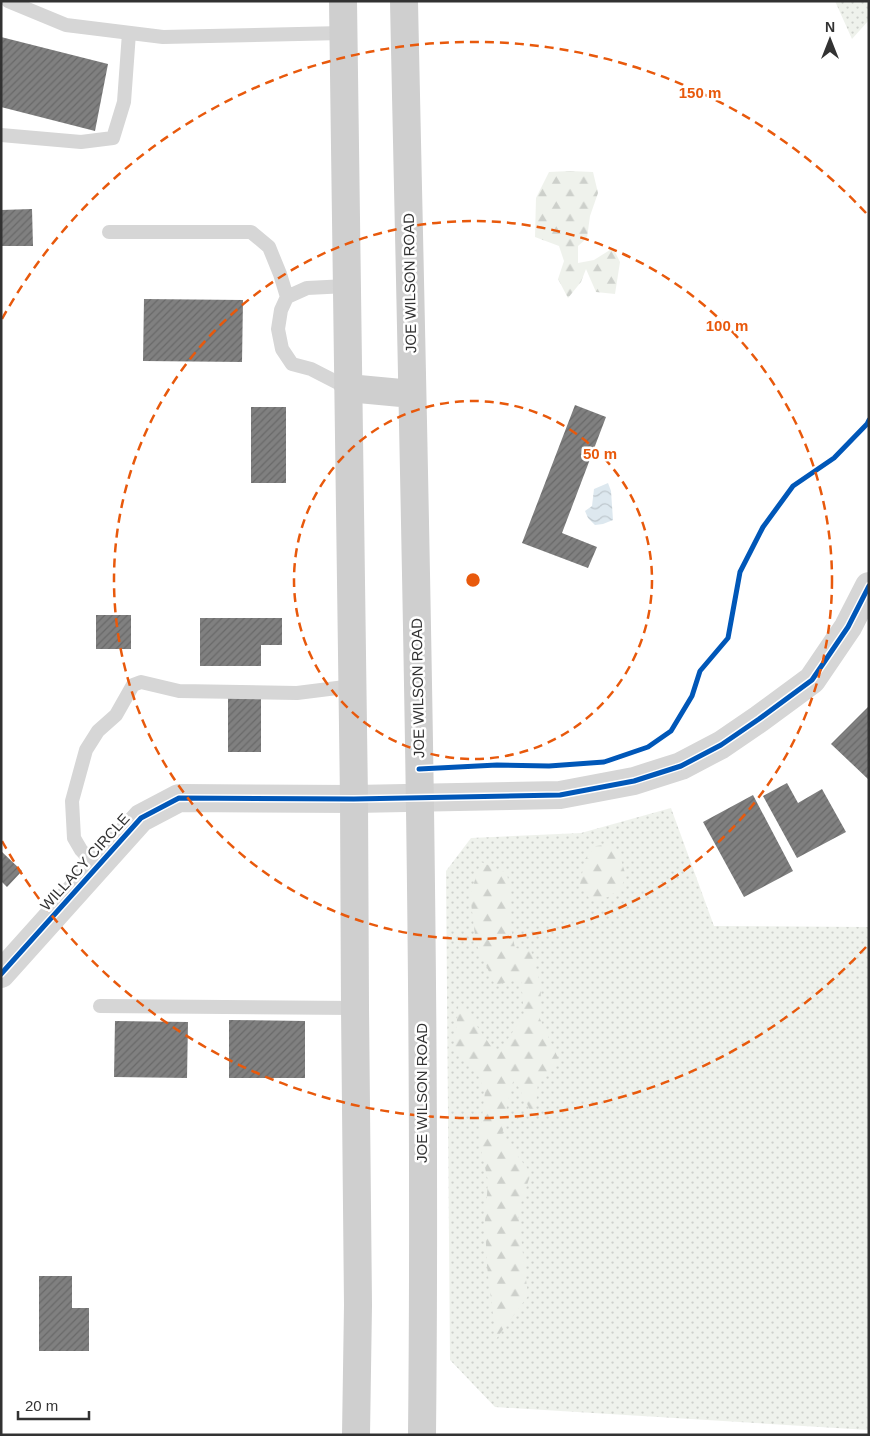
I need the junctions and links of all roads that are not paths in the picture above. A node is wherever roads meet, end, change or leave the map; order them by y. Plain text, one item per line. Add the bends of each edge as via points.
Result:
1 (8, 1) edge
2 (343, 1) edge
3 (404, 1) edge
4 (129, 32) junction
5 (343, 33) junction
6 (1, 135) edge
7 (109, 232) dead end
8 (347, 286) junction
9 (287, 297) junction
10 (348, 388) junction
11 (412, 394) junction
12 (869, 586) edge
13 (353, 686) junction
14 (420, 798) junction
15 (354, 799) junction
16 (97, 867) junction
17 (1, 974) edge
18 (100, 1006) dead end
19 (355, 1008) junction
20 (356, 1435) edge
21 (422, 1435) edge

1 - 4 lane via 66,25
2 - 5 main road
3 - 11 main road, JOE WILSON ROAD
4 - 5 lane via 163,37
4 - 6 lane via 124,102 113,138 81,142
5 - 8 main road
7 - 9 lane via 251,232 269,247
8 - 9 lane via 307,288
8 - 10 main road
9 - 10 lane via 278,329 282,349 292,364 311,369
10 - 11 main road
10 - 13 main road
11 - 14 main road, JOE WILSON ROAD
12 - 14 street, WILLACY CIRCLE via 848,627 812,680 721,745 681,766 634,781 560,796
13 - 15 main road
13 - 16 lane via 297,693 179,691 140,682 134,685 116,715 98,731 86,750 72,801 74,838
14 - 15 street, WILLACY CIRCLE
14 - 21 main road, JOE WILSON ROAD
15 - 16 street, WILLACY CIRCLE via 179,798 141,818
15 - 19 main road
16 - 17 street, WILLACY CIRCLE
18 - 19 lane
19 - 20 main road

